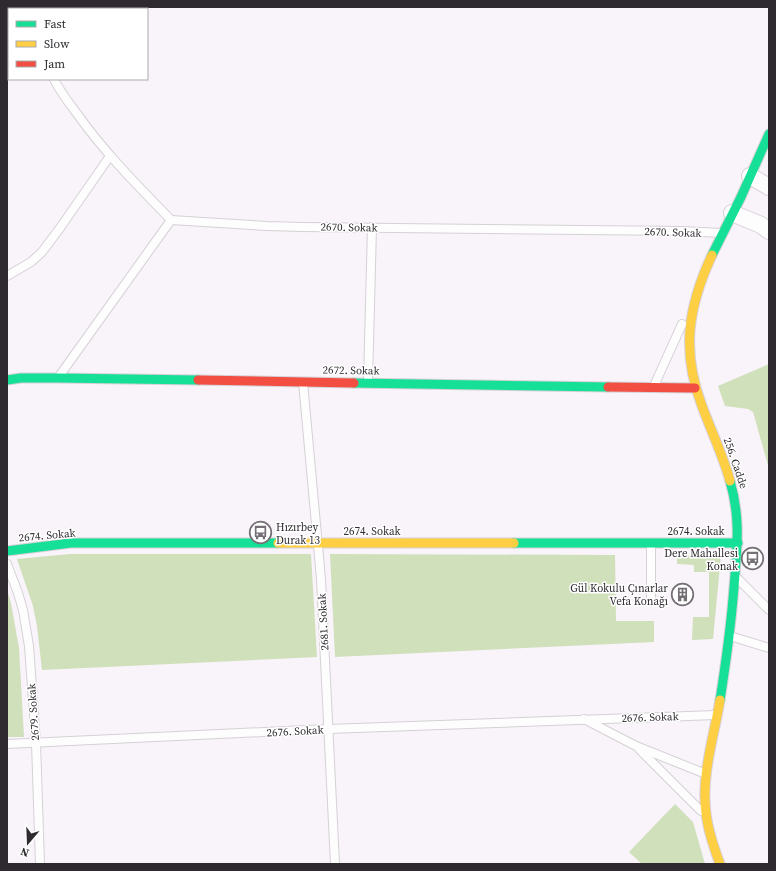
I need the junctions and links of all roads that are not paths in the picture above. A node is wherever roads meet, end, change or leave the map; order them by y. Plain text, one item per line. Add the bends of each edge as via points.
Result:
1 (55, 80) edge
2 (769, 134) edge
3 (110, 156) junction
4 (750, 176) junction
5 (769, 187) edge
6 (732, 213) junction
7 (171, 220) junction
8 (372, 227) junction
9 (769, 231) edge
10 (721, 233) junction
11 (7, 276) edge
12 (697, 292) junction
13 (58, 378) junction
14 (7, 380) edge
15 (303, 382) junction
16 (368, 383) junction
17 (653, 387) junction
18 (695, 388) junction
19 (318, 543) junction
20 (651, 543) junction
21 (738, 543) junction
22 (7, 551) edge
23 (7, 564) edge
24 (735, 576) junction
25 (651, 597) dead end
26 (769, 610) edge
27 (730, 636) junction
28 (769, 648) edge
29 (717, 714) junction
30 (584, 719) junction
31 (328, 729) junction
32 (36, 743) junction
33 (7, 744) edge
34 (636, 746) junction
35 (707, 774) junction
36 (706, 816) junction
37 (40, 864) edge
38 (335, 864) edge
39 (720, 864) edge

1 - 3 lane via 86,127
2 - 4 street, 256. Cadde
3 - 7 lane
3 - 11 lane via 42,252 31,262
4 - 5 street
4 - 6 street, 256. Cadde
6 - 9 street
6 - 10 street, 256. Cadde
7 - 8 lane, 2670. Sokak via 267,226
7 - 13 lane
8 - 10 lane, 2670. Sokak
8 - 16 lane
10 - 12 street, 256. Cadde
12 - 17 lane
12 - 18 street, 256. Cadde via 689,331 691,370
13 - 14 street, 2672. Sokak
13 - 15 street, 2672. Sokak
15 - 16 street, 2672. Sokak
15 - 19 lane, 2681. Sokak
16 - 17 street, 2672. Sokak
17 - 18 street, 2672. Sokak
18 - 21 street, 256. Cadde via 723,456 734,491
19 - 20 street, 2674. Sokak
19 - 22 street, 2674. Sokak via 49,544
19 - 31 lane, 2681. Sokak via 322,579
20 - 21 street, 2674. Sokak
20 - 25 lane
21 - 24 street, 256. Cadde
23 - 32 lane, 2679. Sokak via 26,625
24 - 26 lane
24 - 27 street, 256. Cadde
27 - 28 lane
27 - 29 street, 256. Cadde
29 - 30 lane, 2676. Sokak
29 - 35 street, 256. Cadde
30 - 31 lane, 2676. Sokak
30 - 34 lane, 2676. Sokak
31 - 32 lane, 2676. Sokak
31 - 38 lane, 2681. Sokak
32 - 33 lane, 2676. Sokak
32 - 37 lane, 2679. Sokak
34 - 35 lane, 2676. Sokak
34 - 36 lane, 2676. Sokak
35 - 36 street, 256. Cadde via 704,797
36 - 39 street, 256. Cadde

